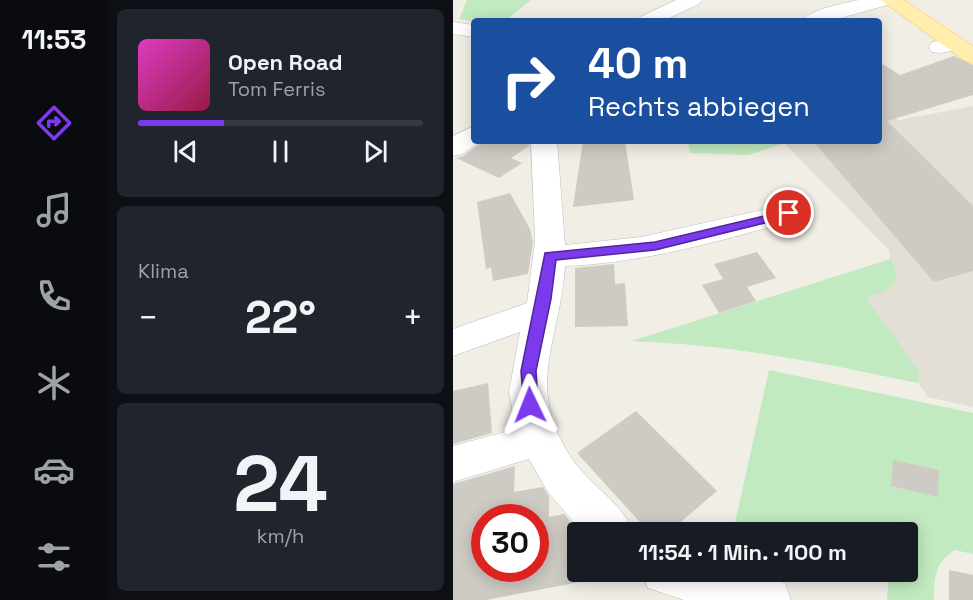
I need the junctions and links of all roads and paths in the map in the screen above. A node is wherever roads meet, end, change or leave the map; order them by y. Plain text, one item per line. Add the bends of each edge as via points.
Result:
1 (692, 0) edge
2 (884, 0) edge
3 (891, 0) edge
4 (653, 18) edge
5 (820, 18) edge
6 (453, 28) edge
7 (471, 31) edge
8 (471, 45) edge
9 (453, 48) edge
10 (973, 56) edge
11 (471, 137) edge
12 (544, 144) edge
13 (453, 148) edge
14 (789, 213) dead end
15 (550, 256) junction
16 (542, 311) junction
17 (453, 343) edge
18 (538, 439) junction
19 (453, 464) edge
20 (602, 522) edge
21 (670, 586) edge
22 (768, 600) edge

1 - 4 street
2 - 5 street
3 - 10 main road via 947,46
6 - 7 street
8 - 9 street
11 - 13 street
12 - 15 street
14 - 15 street via 655,246
15 - 16 street
16 - 17 street
16 - 18 street via 529,371 530,405
18 - 19 street
18 - 20 street via 549,461
21 - 22 street

